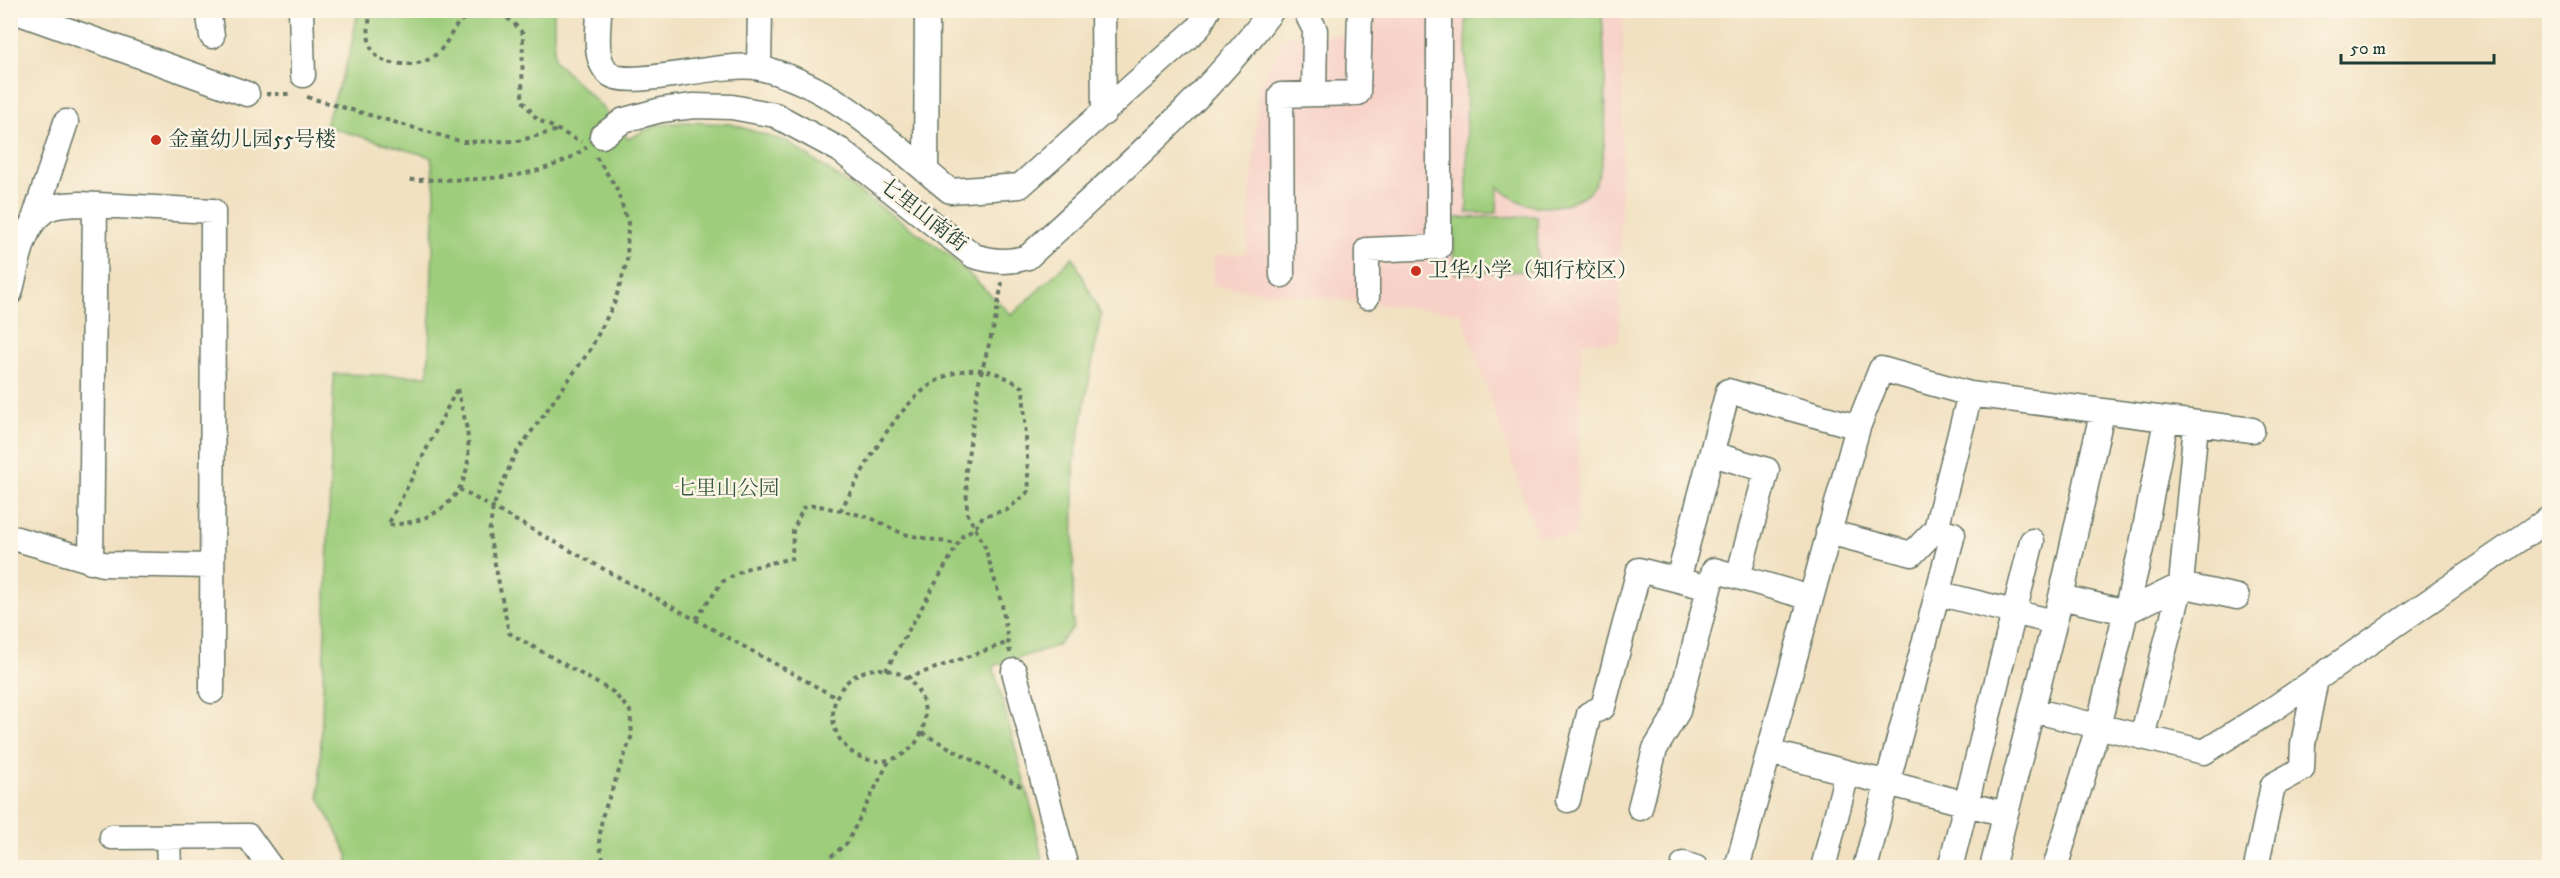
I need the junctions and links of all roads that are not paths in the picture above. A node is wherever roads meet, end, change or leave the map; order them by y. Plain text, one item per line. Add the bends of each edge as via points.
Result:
1 (11, 10) edge
2 (208, 10) edge
3 (301, 10) edge
4 (599, 10) edge
5 (760, 10) edge
6 (927, 10) edge
7 (1103, 10) edge
8 (1208, 10) edge
9 (1272, 10) edge
10 (1305, 10) edge
11 (1360, 10) edge
12 (1439, 10) edge
13 (212, 36) dead end
14 (759, 67) junction
15 (303, 75) dead end
16 (247, 94) road end
17 (1314, 94) junction
18 (1104, 113) junction
19 (66, 122) dead end
20 (595, 141) road end
21 (926, 171) junction
22 (94, 205) junction
23 (33, 222) junction
24 (1282, 275) dead end
25 (10, 293) edge
26 (1367, 297) dead end
27 (1970, 394) junction
28 (2102, 413) junction
29 (2166, 420) junction
30 (2196, 424) junction
31 (1858, 427) junction
32 (2252, 430) dead end
33 (1712, 454) junction
34 (2550, 518) edge
35 (1936, 529) junction
36 (1828, 532) junction
37 (10, 537) edge
38 (2032, 541) dead end
39 (91, 562) junction
40 (212, 566) junction
41 (1737, 577) junction
42 (1678, 580) junction
43 (2181, 585) junction
44 (1709, 588) junction
45 (1937, 593) junction
46 (2061, 597) junction
47 (2237, 597) dead end
48 (1811, 598) junction
49 (2126, 612) junction
50 (2014, 613) junction
51 (2054, 622) junction
52 (1014, 671) road end
53 (2316, 679) junction
54 (212, 691) dead end
55 (2032, 710) junction
56 (2098, 727) junction
57 (2142, 737) junction
58 (1770, 752) junction
59 (1846, 773) junction
60 (1887, 784) junction
61 (1568, 800) dead end
62 (1966, 804) junction
63 (1640, 808) dead end
64 (2005, 814) junction
65 (248, 836) junction
66 (112, 837) dead end
67 (168, 837) junction
68 (169, 867) edge
69 (248, 867) edge
70 (271, 867) edge
71 (1066, 867) edge
72 (1737, 867) edge
73 (1823, 867) edge
74 (1865, 867) edge
75 (1950, 867) edge
76 (1992, 867) edge
77 (2055, 867) edge
78 (2256, 867) edge

1 - 16 street
2 - 13 street
3 - 15 street
4 - 14 street via 598,51 602,64 610,75 621,79 716,66
5 - 14 street
6 - 21 street
7 - 18 street
8 - 18 street via 1198,28
9 - 20 street, 七里山南街 via 1251,39 1186,109 1028,257 1002,262 974,256 840,150 776,115 732,107 661,110 624,120
10 - 17 street via 1315,30
11 - 17 street via 1358,93
12 - 26 street via 1439,247 1367,250
14 - 21 street via 804,83 851,111
17 - 24 street via 1281,95
18 - 21 street via 1020,186 950,191
19 - 23 street
22 - 23 street via 57,206 44,211
22 - 39 street
22 - 40 street via 213,211
23 - 25 street
27 - 28 street
27 - 31 street via 1881,369
27 - 35 street
28 - 29 street
28 - 46 street
29 - 30 street
29 - 49 street
30 - 32 street
30 - 43 street
31 - 33 street via 1728,391
31 - 36 street
33 - 41 street via 1767,470
33 - 42 street
34 - 53 street
35 - 36 street via 1912,554
35 - 45 street via 1953,534
36 - 48 street
37 - 39 street
38 - 50 street
39 - 40 street
40 - 54 street
41 - 44 street via 1714,570
41 - 48 street
42 - 44 street
42 - 61 street via 1639,570 1603,707 1588,714
43 - 47 street
43 - 49 street
43 - 57 street
44 - 63 street via 1678,711 1655,749
45 - 50 street
45 - 60 street
46 - 49 street
46 - 51 street
48 - 58 street
49 - 56 street
50 - 51 street
50 - 62 street
51 - 55 street
52 - 71 street
53 - 57 street via 2204,752
53 - 78 street via 2301,769 2273,785
55 - 56 street
55 - 64 street
56 - 57 street
56 - 77 street
58 - 59 street
58 - 72 street
59 - 60 street
59 - 73 street
60 - 62 street
60 - 74 street
62 - 64 street
62 - 75 street
64 - 76 street
65 - 67 street
65 - 69 street
65 - 70 street
66 - 67 street
67 - 68 street

